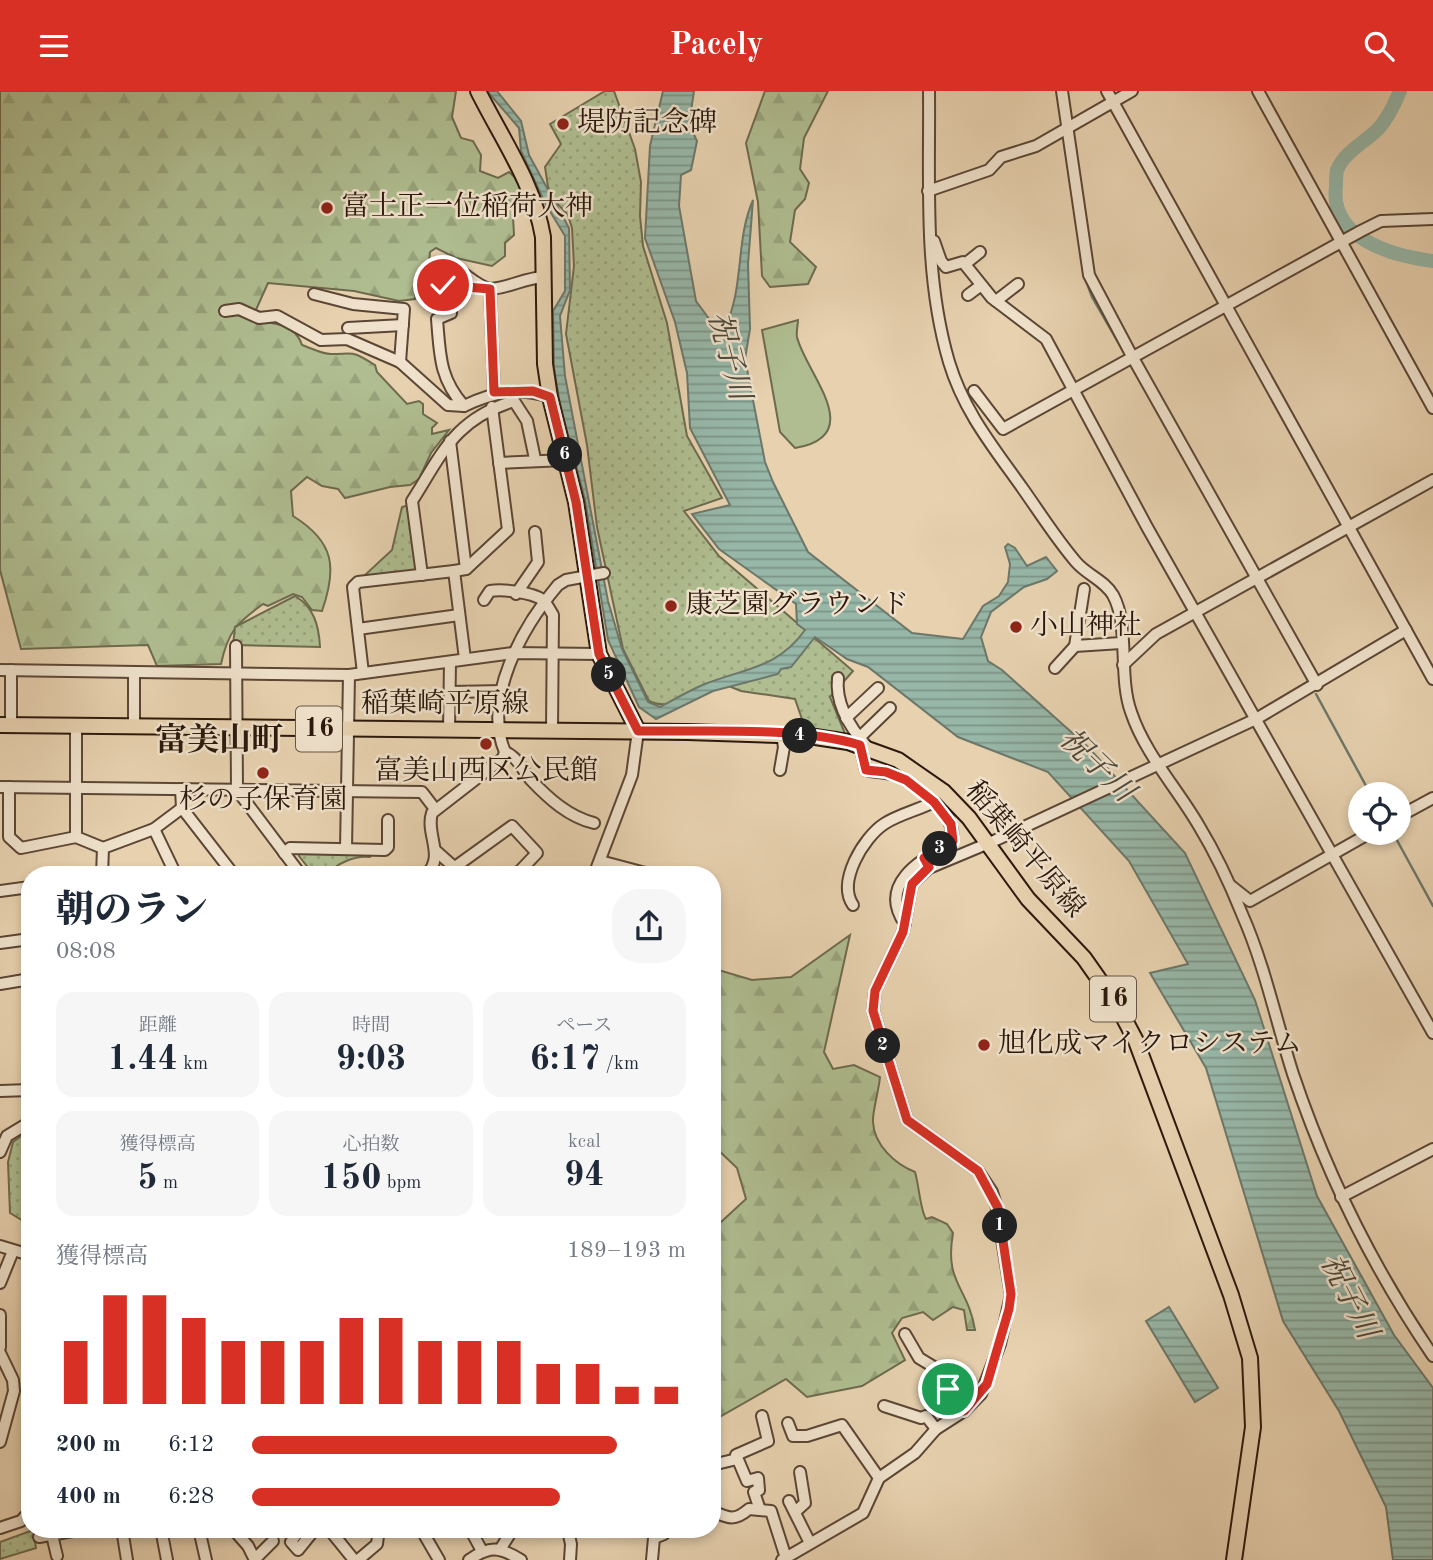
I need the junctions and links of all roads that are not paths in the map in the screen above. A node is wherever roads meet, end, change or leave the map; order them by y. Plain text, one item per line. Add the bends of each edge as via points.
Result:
1 (478, 91) edge
2 (929, 91) edge
3 (1062, 91) edge
4 (1132, 91) edge
5 (1258, 91) edge
6 (1110, 96) edge
7 (1067, 127) junction
8 (928, 191) junction
9 (1433, 219) edge
10 (929, 238) junction
11 (1344, 240) junction
12 (980, 252) dead end
13 (965, 264) junction
14 (544, 277) junction
15 (1018, 283) dead end
16 (980, 286) junction
17 (449, 287) junction
18 (485, 288) junction
19 (314, 294) dead end
20 (968, 295) dead end
21 (996, 301) junction
22 (1227, 305) junction
23 (225, 311) dead end
24 (403, 325) junction
25 (348, 328) dead end
26 (1132, 358) junction
27 (400, 362) junction
28 (974, 391) dead end
29 (1072, 391) junction
30 (494, 392) junction
31 (550, 397) junction
32 (464, 406) junction
33 (492, 407) junction
34 (1433, 408) edge
35 (450, 441) junction
36 (535, 459) junction
37 (566, 460) junction
38 (499, 463) junction
39 (1433, 480) edge
40 (1351, 528) junction
41 (535, 532) dead end
42 (466, 569) junction
43 (454, 571) junction
44 (604, 573) dead end
45 (422, 575) junction
46 (589, 575) junction
47 (1256, 580) junction
48 (1084, 589) dead end
49 (516, 594) junction
50 (484, 600) dead end
51 (544, 601) junction
52 (1197, 613) junction
53 (459, 615) junction
54 (358, 629) junction
55 (1406, 631) junction
56 (1121, 643) junction
57 (236, 646) dead end
58 (1075, 646) junction
59 (513, 653) junction
60 (552, 653) junction
61 (599, 654) junction
62 (465, 660) junction
63 (450, 661) junction
64 (1123, 665) junction
65 (1055, 668) dead end
66 (5, 670) edge
67 (134, 672) junction
68 (363, 673) junction
69 (237, 674) junction
70 (349, 675) junction
71 (838, 678) dead end
72 (1433, 679) edge
73 (1317, 685) junction
74 (878, 688) dead end
75 (504, 691) junction
76 (450, 692) junction
77 (890, 708) dead end
78 (846, 718) junction
79 (1256, 719) junction
80 (5, 725) edge
81 (76, 726) junction
82 (134, 727) junction
83 (236, 727) junction
84 (348, 729) junction
85 (449, 730) junction
86 (498, 730) junction
87 (552, 730) junction
88 (638, 731) junction
89 (782, 735) junction
90 (862, 744) junction
91 (505, 752) junction
92 (1159, 765) junction
93 (780, 770) dead end
94 (5, 787) edge
95 (76, 788) junction
96 (181, 789) junction
97 (237, 790) junction
98 (347, 792) junction
99 (1433, 798) edge
100 (934, 802) junction
101 (182, 809) junction
102 (435, 809) junction
103 (1411, 810) edge
104 (388, 820) dead end
105 (594, 823) dead end
106 (154, 829) junction
107 (76, 837) junction
108 (991, 841) junction
109 (1349, 845) edge
110 (103, 848) junction
111 (346, 849) junction
112 (436, 851) junction
113 (284, 853) junction
114 (1333, 854) junction
115 (600, 861) junction
116 (926, 863) junction
117 (103, 866) edge
118 (172, 866) edge
119 (227, 866) edge
120 (294, 866) edge
121 (433, 866) edge
122 (453, 866) edge
123 (465, 866) edge
124 (524, 866) edge
125 (598, 866) edge
126 (619, 866) edge
127 (1229, 884) junction
128 (21, 888) edge
129 (0, 891) edge
130 (853, 905) dead end
131 (21, 940) edge
132 (0, 943) edge
133 (21, 980) edge
134 (0, 984) edge
135 (1433, 1033) edge
136 (21, 1090) edge
137 (0, 1091) edge
138 (21, 1127) edge
139 (1433, 1149) edge
140 (0, 1152) edge
141 (1341, 1197) junction
142 (0, 1246) edge
143 (13, 1251) junction
144 (21, 1253) edge
145 (0, 1283) edge
146 (0, 1315) edge
147 (905, 1334) dead end
148 (0, 1347) edge
149 (0, 1353) edge
150 (1433, 1356) edge
151 (884, 1406) dead end
152 (964, 1411) junction
153 (762, 1416) dead end
154 (788, 1423) dead end
155 (936, 1429) junction
156 (0, 1442) edge
157 (737, 1459) junction
158 (721, 1463) edge
159 (800, 1472) dead end
160 (879, 1478) junction
161 (789, 1501) dead end
162 (760, 1510) junction
163 (795, 1512) junction
164 (721, 1514) edge
165 (21, 1521) edge
166 (0, 1528) edge
167 (53, 1538) edge
168 (123, 1538) edge
169 (163, 1538) edge
170 (201, 1538) edge
171 (241, 1538) edge
172 (294, 1538) edge
173 (308, 1538) edge
174 (339, 1538) edge
175 (378, 1538) edge
176 (426, 1538) edge
177 (475, 1538) edge
178 (507, 1538) edge
179 (570, 1538) edge
180 (654, 1538) edge
181 (273, 1541) dead end
182 (810, 1543) junction
183 (501, 1548) junction
184 (482, 1551) junction
185 (57, 1556) dead end
186 (784, 1559) edge
187 (127, 1560) edge
188 (167, 1560) edge
189 (206, 1560) edge
190 (255, 1560) edge
191 (356, 1560) edge
192 (439, 1560) edge
193 (469, 1560) edge
194 (521, 1560) edge
195 (570, 1560) edge
196 (652, 1560) edge
197 (1234, 1560) edge

1 - 14 main road via 536,205 544,237
2 - 8 street
3 - 7 street
4 - 6 street
5 - 11 street
6 - 7 street
6 - 22 street
7 - 8 street via 1036,146 1001,157 989,170
7 - 26 street via 1089,275
8 - 10 street
9 - 11 street via 1381,221
10 - 13 street via 946,267
10 - 56 street via 945,345 970,413 1076,562 1112,594 1120,615
11 - 22 street
11 - 34 street
12 - 13 street
13 - 16 street
14 - 18 street
14 - 31 main road
15 - 21 street
16 - 20 street
16 - 21 street
17 - 18 street
17 - 18 street via 438,277 451,266
17 - 32 street via 451,313 437,319 438,354
18 - 30 street
19 - 24 street via 404,309
21 - 29 street via 1046,339
22 - 26 street
22 - 40 street
23 - 27 street via 239,309 260,318 277,316 321,340 347,339
24 - 25 street
24 - 27 street
26 - 29 street
26 - 47 street
27 - 32 street via 448,405
28 - 29 street via 1003,429
29 - 52 street
30 - 31 street via 533,391
30 - 32 street
31 - 37 main road
33 - 35 street via 467,421
33 - 36 street via 514,401 519,404
33 - 38 street
35 - 42 street
35 - 45 street via 412,501
36 - 37 street
36 - 38 street
37 - 46 main road
38 - 42 street via 508,530
39 - 40 street
40 - 47 street
40 - 55 street
41 - 49 street via 538,562
42 - 43 street
43 - 45 street
43 - 53 street
44 - 46 street
45 - 54 street via 358,582 353,587
46 - 51 street via 566,580
46 - 61 main road
47 - 52 street
47 - 73 street
48 - 58 street
49 - 50 street via 490,591
49 - 51 street
51 - 59 street
51 - 60 street via 553,615
52 - 64 street via 1156,634
52 - 79 street
53 - 54 street
53 - 62 street
54 - 68 street
55 - 72 street
55 - 73 street
56 - 58 street
56 - 64 street
57 - 69 street
58 - 65 street
59 - 60 street
59 - 62 street
59 - 75 street
60 - 61 street
60 - 87 street
61 - 88 main road
62 - 63 street
63 - 68 street
63 - 76 street
64 - 92 street via 1130,711
66 - 67 street
66 - 80 street
67 - 69 street
67 - 82 street
68 - 70 street
69 - 70 street
69 - 83 street
70 - 84 street
71 - 78 street
73 - 79 street
74 - 78 street
75 - 76 street
75 - 86 street
76 - 85 street
77 - 90 street
78 - 90 street
79 - 92 street
79 - 114 street
80 - 81 main road, 稲葉崎平原線 / 16
81 - 82 main road, 稲葉崎平原線 / 16
81 - 95 street
82 - 83 main road, 稲葉崎平原線 / 16
83 - 84 main road, 稲葉崎平原線 / 16
83 - 97 street
84 - 85 main road, 稲葉崎平原線 / 16
84 - 98 street
85 - 86 main road, 稲葉崎平原線 / 16
86 - 87 main road, 稲葉崎平原線 / 16
86 - 91 street
87 - 88 main road, 稲葉崎平原線 / 16
88 - 89 main road, 稲葉崎平原線 / 16
88 - 115 street via 632,775
89 - 90 main road, 稲葉崎平原線 / 16
89 - 93 street
90 - 100 street via 866,770 906,780
90 - 108 main road, 稲葉崎平原線 / 16 via 898,760 944,792
91 - 102 street via 500,761
91 - 105 street via 570,815
92 - 108 street
92 - 127 street via 1199,825
94 - 95 street
94 - 107 street via 9,837 21,848
95 - 96 street
95 - 107 street
96 - 97 street
96 - 101 street
97 - 98 street
97 - 113 street
98 - 102 street via 422,792
98 - 111 street
99 - 103 street
100 - 116 street via 951,824 953,841
100 - 130 street via 881,826 860,851 847,886
101 - 106 street
101 - 119 street
102 - 112 street via 430,817
104 - 111 street via 385,850
106 - 110 street
106 - 118 street
107 - 110 street
108 - 116 street
108 - 197 main road, 稲葉崎平原線 / 16 via 1028,899 1084,958 1136,1041 1238,1315 1250,1358 1253,1419
109 - 114 street
110 - 117 street
111 - 113 street via 290,848
112 - 121 street
112 - 122 street
113 - 120 street
114 - 127 street via 1250,901
114 - 135 street
115 - 125 street
115 - 126 street
116 - 152 street via 912,884 902,936 875,991 873,1011 907,1120 978,1171 998,1208 1011,1294 987,1384
123 - 124 street via 512,826 537,851
127 - 141 street via 1254,943 1294,1076
128 - 129 street
131 - 132 street
133 - 134 street
136 - 137 street
138 - 140 street via 7,1136
139 - 141 street
141 - 150 street via 1377,1269
142 - 143 street
143 - 144 street
143 - 145 street
146 - 148 street
147 - 152 street via 919,1358 953,1376 948,1389
149 - 156 street via 14,1391
151 - 155 street via 926,1416
152 - 155 street
153 - 157 street via 768,1441 737,1454
154 - 160 street via 793,1436 842,1425
155 - 160 street via 915,1453
157 - 158 street
157 - 162 street via 747,1481 758,1478 759,1490 754,1492
159 - 163 street via 805,1503
160 - 182 street via 863,1513
161 - 163 street
162 - 164 street via 749,1509 734,1518
162 - 186 street via 773,1512
163 - 182 street
165 - 166 street
167 - 185 street
168 - 187 street
169 - 188 street
170 - 189 street
171 - 190 street
172 - 173 street via 291,1542 298,1550
174 - 191 street
175 - 191 street via 377,1544
176 - 192 street
177 - 184 street
178 - 183 street
179 - 195 street
180 - 196 street
181 - 190 street
182 - 186 street
183 - 184 street
183 - 194 street
184 - 193 street

